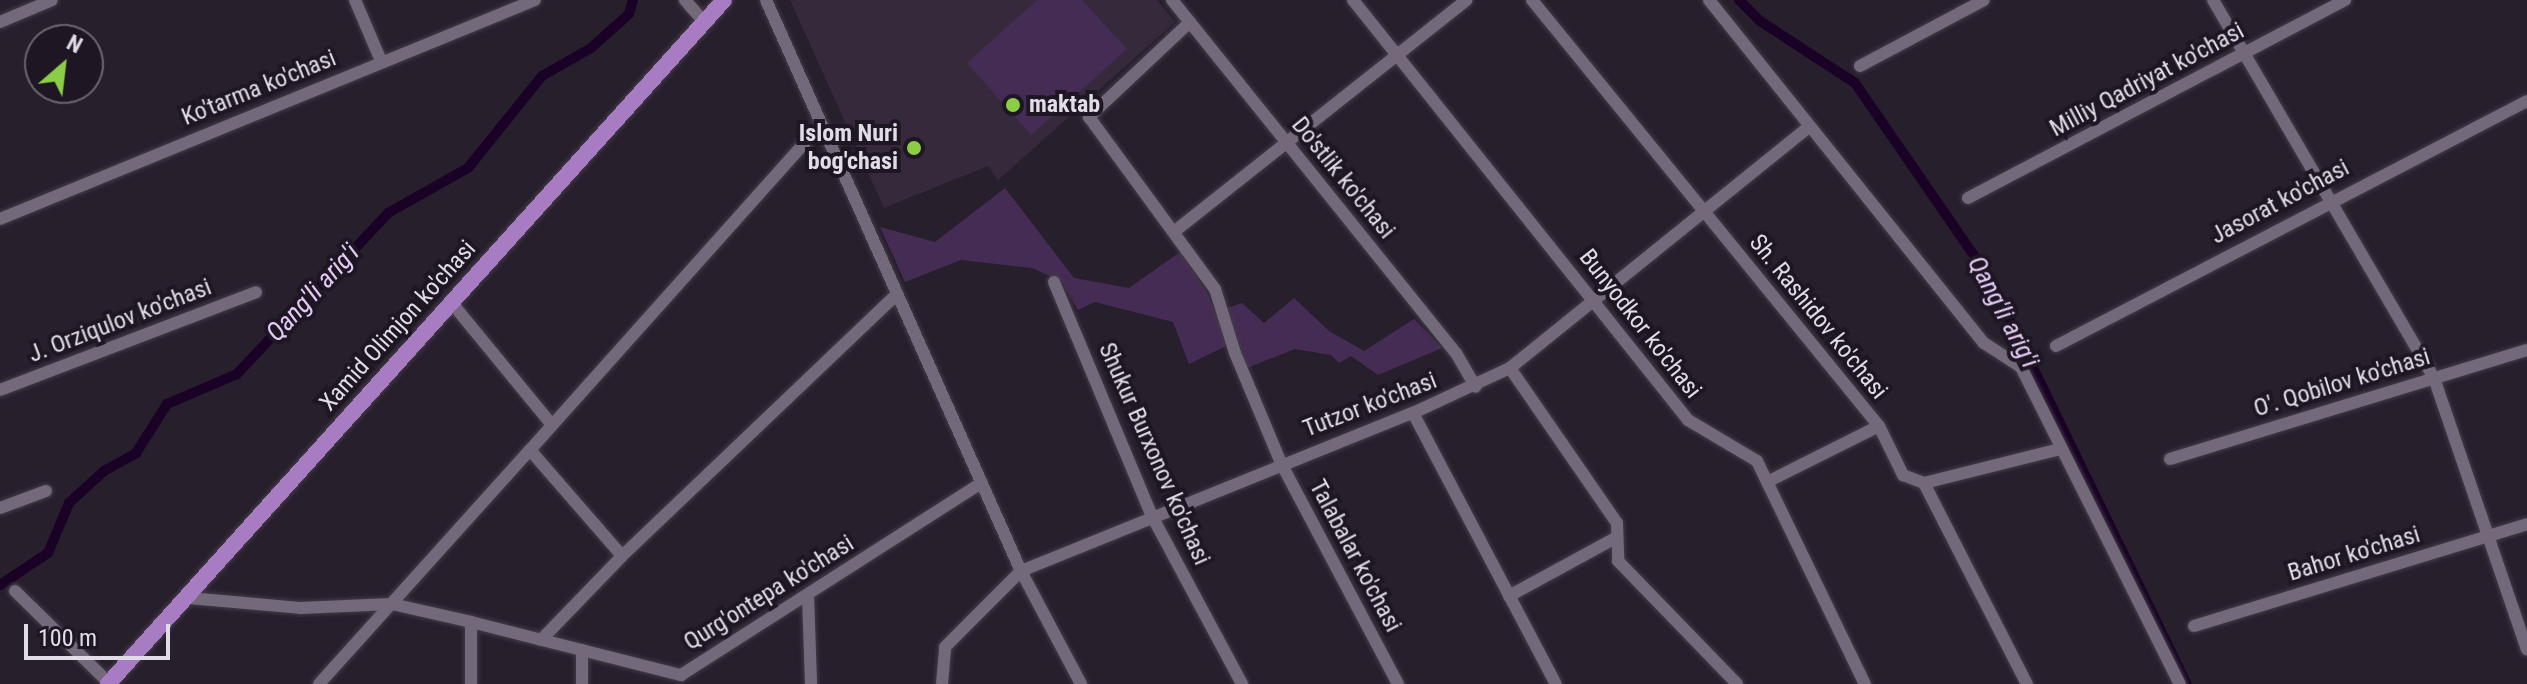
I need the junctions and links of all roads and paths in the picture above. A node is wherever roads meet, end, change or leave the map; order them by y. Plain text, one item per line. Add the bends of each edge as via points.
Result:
1 (52, 0) edge
2 (355, 0) edge
3 (535, 0) edge
4 (685, 0) edge
5 (724, 0) edge
6 (766, 0) edge
7 (1172, 0) edge
8 (1353, 0) edge
9 (1466, 0) edge
10 (1532, 0) edge
11 (1709, 0) edge
12 (1984, 0) edge
13 (2213, 0) edge
14 (2345, 0) edge
15 (0, 22) edge
16 (704, 22) junction
17 (1190, 22) junction
18 (2245, 54) junction
19 (1397, 55) junction
20 (381, 61) junction
21 (1860, 66) dead end
22 (2527, 101) edge
23 (821, 125) junction
24 (1810, 126) junction
25 (1287, 145) junction
26 (1968, 198) dead end
27 (2330, 199) junction
28 (1705, 211) junction
29 (0, 219) edge
30 (1175, 231) junction
31 (1054, 282) dead end
32 (256, 292) dead end
33 (897, 294) junction
34 (1595, 300) junction
35 (451, 302) junction
36 (2056, 346) dead end
37 (2527, 350) edge
38 (1510, 368) junction
39 (2434, 378) junction
40 (1476, 387) junction
41 (0, 390) edge
42 (1413, 413) junction
43 (552, 425) junction
44 (1879, 426) junction
45 (2060, 449) junction
46 (530, 450) junction
47 (2170, 459) dead end
48 (1281, 463) junction
49 (1767, 482) junction
50 (981, 483) junction
51 (1924, 483) junction
52 (46, 491) dead end
53 (0, 508) edge
54 (1152, 516) junction
55 (2527, 524) edge
56 (2488, 536) junction
57 (1617, 537) junction
58 (622, 556) junction
59 (1021, 571) junction
60 (15, 591) dead end
61 (808, 596) junction
62 (1509, 596) junction
63 (189, 598) junction
64 (392, 604) junction
65 (471, 622) junction
66 (2194, 626) dead end
67 (541, 640) junction
68 (2527, 649) edge
69 (582, 650) junction
70 (681, 680) edge
71 (109, 683) edge
72 (319, 684) edge
73 (471, 684) edge
74 (582, 684) edge
75 (811, 684) edge
76 (942, 684) edge
77 (1081, 684) edge
78 (1242, 684) edge
79 (1398, 684) edge
80 (1556, 684) edge
81 (1737, 684) edge
82 (1865, 684) edge
83 (2027, 684) edge
84 (2180, 684) edge

1 - 15 street
2 - 20 street
3 - 20 street, Ko'tarma ko'chasi
4 - 16 street
5 - 16 main road, Xamid Olimjon ko'chasi
6 - 23 street
7 - 17 street, Do'stlik ko'chasi
8 - 19 street, Bunyodkor ko'chasi
9 - 19 street
10 - 28 street, Sh. Rashidov ko'chasi
11 - 24 street
12 - 21 street
13 - 18 street
14 - 18 street, Milliy Qadriyat ko'chasi
16 - 35 main road, Xamid Olimjon ko'chasi
17 - 25 street, Do'stlik ko'chasi
17 - 30 street, Talabalar ko'chasi via 1089,117
18 - 26 street, Milliy Qadriyat ko'chasi
18 - 27 street
19 - 25 street
19 - 34 street, Bunyodkor ko'chasi
20 - 29 street, Ko'tarma ko'chasi
22 - 27 street, Jasorat ko'chasi
23 - 33 street
23 - 43 street
24 - 28 street, Tutzor ko'chasi
24 - 45 street via 1984,343 2021,367
25 - 30 street
25 - 40 street, Do'stlik ko'chasi via 1456,353
27 - 36 street, Jasorat ko'chasi
27 - 39 street
28 - 34 street, Tutzor ko'chasi
28 - 44 street, Sh. Rashidov ko'chasi
30 - 48 street, Talabalar ko'chasi via 1215,289
31 - 54 street, Shukur Burxonov ko'chasi
32 - 41 street, J. Orziqulov ko'chasi
33 - 50 street
33 - 58 street
34 - 38 street, Tutzor ko'chasi
34 - 49 street, Bunyodkor ko'chasi via 1688,420 1757,461
35 - 43 street
35 - 63 main road, Xamid Olimjon ko'chasi
37 - 39 street, O'. Qobilov ko'chasi
38 - 40 street, Tutzor ko'chasi
38 - 57 street via 1617,523
39 - 47 street, O'. Qobilov ko'chasi
39 - 56 street
40 - 42 street, Tutzor ko'chasi
42 - 48 street, Tutzor ko'chasi
42 - 62 street
43 - 46 street
44 - 49 street
44 - 51 street, Sh. Rashidov ko'chasi via 1903,475
45 - 51 street
45 - 84 street
46 - 58 street
46 - 64 street
48 - 54 street, Tutzor ko'chasi
48 - 79 street, Talabalar ko'chasi
49 - 82 street, Bunyodkor ko'chasi
50 - 59 street
50 - 61 street, Qurg'ontepa ko'chasi
51 - 83 street, Sh. Rashidov ko'chasi
52 - 53 street
54 - 59 street, Tutzor ko'chasi
54 - 78 street, Shukur Burxonov ko'chasi
55 - 56 street, Bahor ko'chasi
56 - 66 street, Bahor ko'chasi
56 - 68 street
57 - 62 street
57 - 81 street via 1618,561
58 - 67 street
59 - 76 street, Tutzor ko'chasi via 945,647
59 - 77 street
60 - 71 street
61 - 70 street, Qurg'ontepa ko'chasi
61 - 75 street
62 - 80 street
63 - 64 street, Qurg'ontepa ko'chasi via 300,608
63 - 71 main road, Xamid Olimjon ko'chasi
64 - 65 street, Qurg'ontepa ko'chasi
64 - 72 street
65 - 67 street, Qurg'ontepa ko'chasi
65 - 73 street
67 - 69 street, Qurg'ontepa ko'chasi
69 - 70 street, Qurg'ontepa ko'chasi
69 - 74 street

